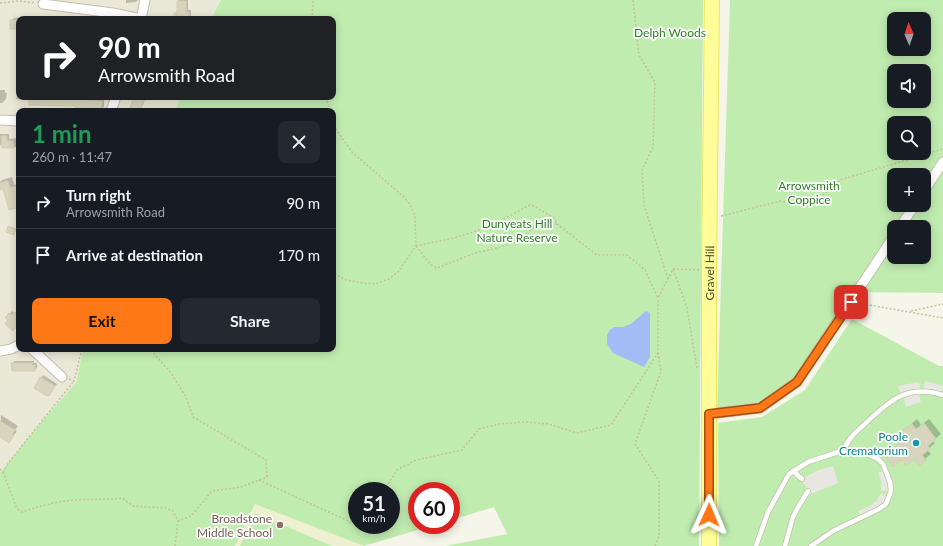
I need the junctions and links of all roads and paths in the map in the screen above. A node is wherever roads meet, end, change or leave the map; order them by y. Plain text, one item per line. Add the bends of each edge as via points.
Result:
1 (145, 0) edge
2 (313, 0) edge
3 (633, 0) edge
4 (712, 0) edge
5 (0, 3) edge
6 (54, 3) edge
7 (42, 4) joint
8 (127, 16) edge
9 (142, 16) edge
10 (312, 16) edge
11 (0, 120) edge
12 (16, 121) edge
13 (336, 129) edge
14 (943, 149) edge
15 (943, 162) edge
16 (931, 180) edge
17 (709, 218) junction
18 (557, 224) junction
19 (416, 246) junction
20 (887, 247) edge
21 (673, 269) junction
22 (709, 271) junction
23 (336, 275) edge
24 (668, 279) junction
25 (658, 298) junction
26 (851, 302) junction
27 (943, 304) edge
28 (909, 312) junction
29 (943, 318) edge
30 (16, 346) edge
31 (0, 351) edge
32 (35, 352) edge
33 (81, 352) edge
34 (153, 352) edge
35 (658, 353) junction
36 (699, 375) dead end
37 (62, 377) joint
38 (74, 381) junction
39 (943, 395) edge
40 (709, 414) junction
41 (844, 450) junction
42 (0, 469) edge
43 (793, 471) junction
44 (3, 472) junction
45 (802, 479) dead end
46 (259, 480) junction
47 (390, 482) edge
48 (808, 491) dead end
49 (178, 521) junction
50 (348, 521) edge
51 (175, 546) edge
52 (655, 546) edge
53 (709, 546) edge
54 (756, 546) edge
55 (784, 546) edge
56 (811, 546) edge

1 - 9 street
2 - 10 path
3 - 24 path via 639,55 655,82 653,146 642,170 644,205
4 - 17 main road, Gravel Hill
5 - 7 path via 19,1
6 - 7 street
6 - 8 street
11 - 12 street
13 - 19 path via 352,152 405,198 412,208 415,217
14 - 17 path via 840,180 810,206 780,202
15 - 16 street
17 - 22 main road, Gravel Hill
18 - 19 path via 554,218 530,205 488,227
18 - 19 path via 539,225 532,228 519,241 475,253 437,268 431,265
18 - 25 path via 597,254 627,255 645,270
19 - 23 path via 398,272 389,279 375,284 363,284
20 - 26 street
21 - 22 path
21 - 24 path
21 - 36 path via 687,308
22 - 40 main road, Gravel Hill
24 - 25 path
25 - 35 path
26 - 28 path
26 - 40 street via 797,382 760,408
27 - 28 path
28 - 29 path
30 - 31 street
32 - 37 street
33 - 38 path
34 - 46 path via 179,385 193,417 266,460 267,476
35 - 47 path via 611,425 577,433 548,424 524,422 479,429 462,450 416,460 397,470
35 - 52 path via 661,371 635,444 659,481 659,536
37 - 38 path
38 - 44 path
39 - 41 lane via 923,390 898,397 861,427 846,443
40 - 53 main road, Gravel Hill
41 - 43 lane via 808,462
41 - 56 lane via 863,452 883,464 890,482 889,497 880,510 833,531
42 - 44 path
43 - 45 lane
43 - 54 lane via 778,490
44 - 49 path via 17,509 22,512 46,504 122,498 133,506 166,508 174,511
46 - 49 path via 241,487 212,491 191,516
46 - 50 path
48 - 55 lane via 793,517
49 - 51 path

